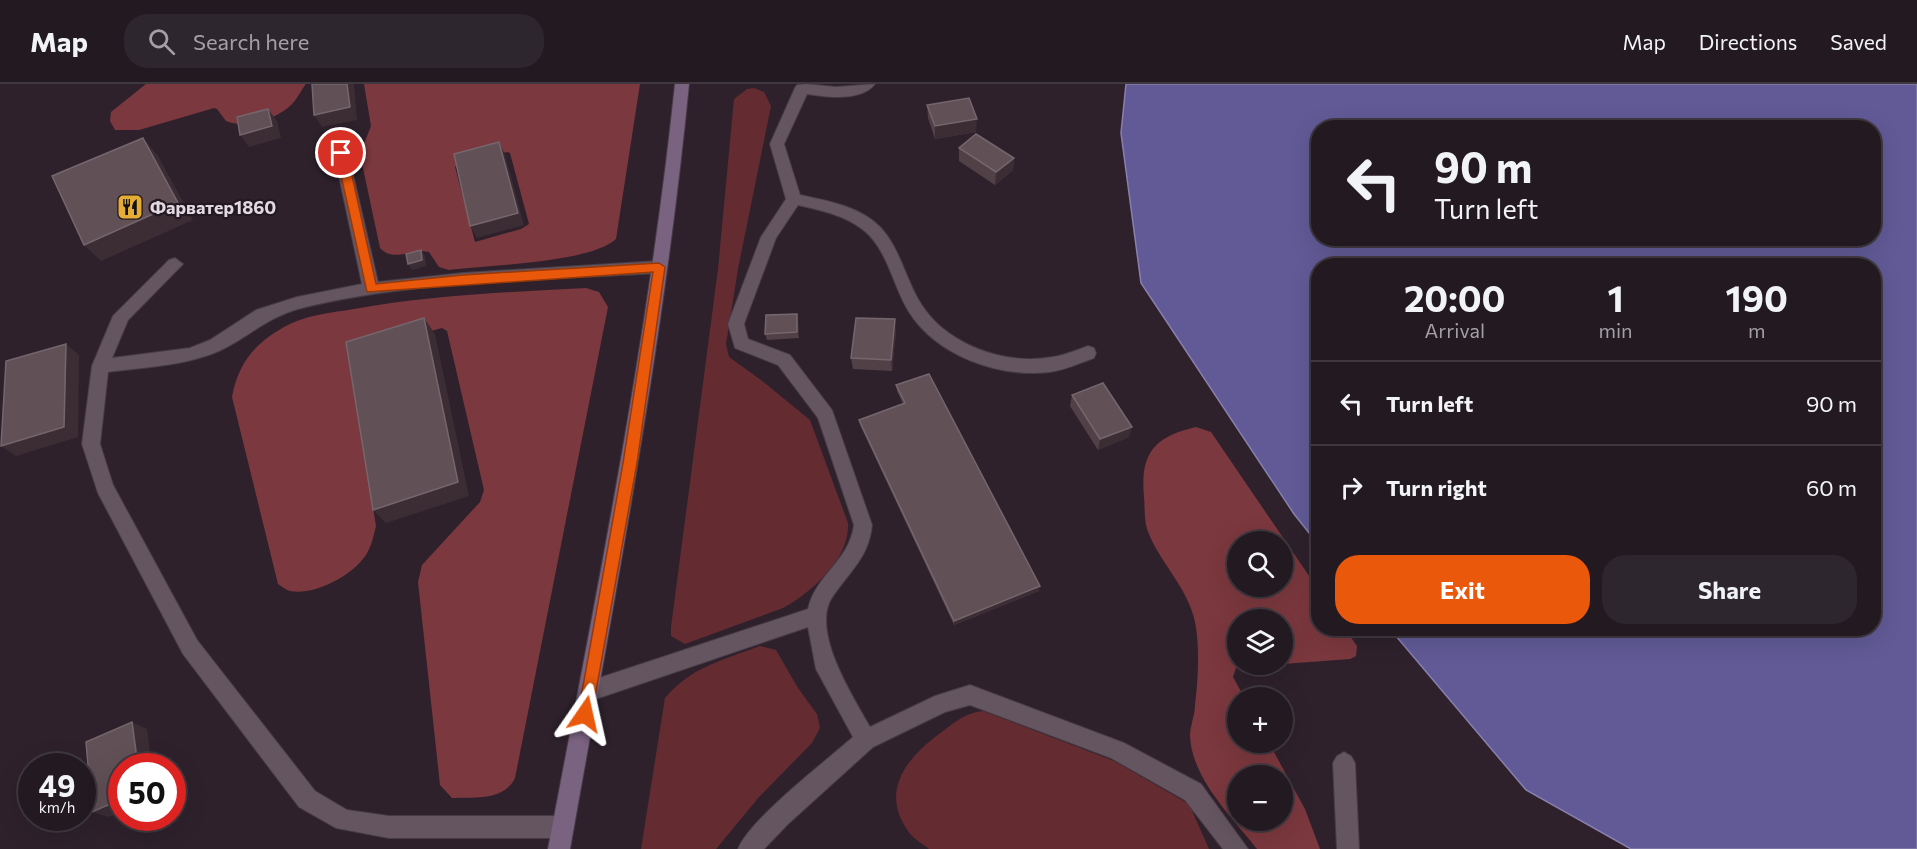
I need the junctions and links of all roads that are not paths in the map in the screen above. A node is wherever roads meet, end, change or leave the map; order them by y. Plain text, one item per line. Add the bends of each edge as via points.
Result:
1 (682, 84) edge
2 (868, 84) edge
3 (798, 86) edge
4 (341, 153) dead end
5 (794, 199) junction
6 (175, 264) dead end
7 (659, 267) junction
8 (371, 289) junction
9 (1088, 353) dead end
10 (100, 366) junction
11 (816, 615) junction
12 (590, 691) junction
13 (866, 740) junction
14 (1344, 764) dead end
15 (563, 827) junction
16 (559, 849) edge
17 (749, 849) edge
18 (1237, 849) edge
19 (1348, 849) edge

1 - 7 main road
2 - 3 lane via 858,90 831,93
3 - 5 lane via 777,144
4 - 8 lane
5 - 9 lane via 852,214 875,232 916,310 942,337 963,349 999,363 1048,365
5 - 11 lane via 769,237 736,324 741,343 784,360 826,415 863,525 863,542 856,556 823,593
6 - 10 lane via 121,316
7 - 8 lane
7 - 12 main road
8 - 10 lane via 297,303 262,315 216,345 192,355
10 - 15 lane via 91,444 104,487 190,647 307,799 344,820 389,827
11 - 12 lane
11 - 13 lane via 826,669
12 - 15 main road
13 - 17 lane via 780,816
13 - 18 lane via 942,703 970,695 1117,750 1193,792
14 - 19 lane
15 - 16 main road

